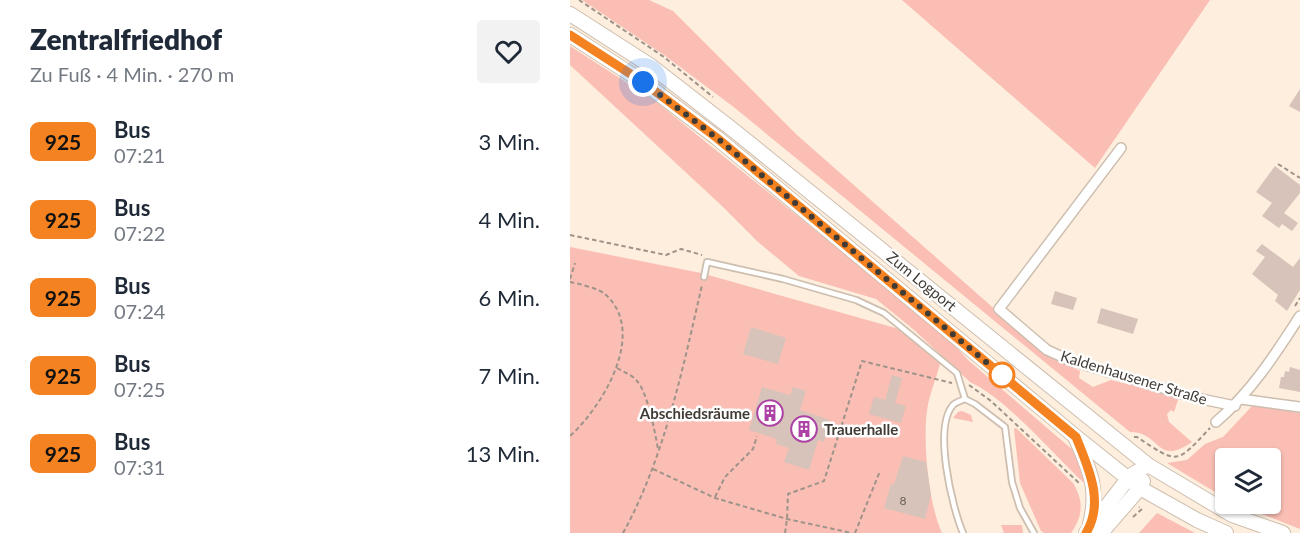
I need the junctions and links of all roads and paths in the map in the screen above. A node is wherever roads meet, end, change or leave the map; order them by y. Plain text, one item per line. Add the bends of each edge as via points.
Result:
1 (570, 14) edge
2 (570, 35) edge
3 (1121, 148) dead end
4 (1278, 164) dead end
5 (1300, 178) edge
6 (570, 235) edge
7 (707, 262) junction
8 (575, 263) dead end
9 (704, 277) joint
10 (570, 281) edge
11 (1300, 316) edge
12 (617, 368) junction
13 (960, 383) junction
14 (965, 399) junction
15 (1238, 402) junction
16 (1300, 407) edge
17 (1216, 422) joint
18 (570, 436) edge
19 (756, 436) dead end
20 (1076, 437) junction
21 (1124, 447) junction
22 (658, 452) junction
23 (1148, 465) junction
24 (652, 469) junction
25 (880, 471) dead end
26 (1128, 478) junction
27 (1093, 483) junction
28 (1140, 488) junction
29 (715, 498) junction
30 (788, 519) junction
31 (1092, 531) edge
32 (623, 533) edge
33 (785, 533) edge
34 (853, 533) edge
35 (963, 533) edge
36 (1034, 533) edge
37 (1226, 533) edge
38 (1283, 533) edge

1 - 21 main road, Zum Logport via 651,66 732,129
2 - 20 main road, Zum Logport via 643,82 717,138
3 - 15 street, Kaldenhausener Straße via 999,309 1047,350 1069,360 1192,396
4 - 5 path
6 - 7 path via 666,255 681,249 701,253
7 - 9 lane
7 - 13 lane via 856,300 884,313 957,373
8 - 10 path
9 - 22 path
10 - 12 path via 604,293 617,309 623,336
11 - 15 street
12 - 18 path via 595,407
12 - 22 path via 642,387
13 - 14 lane
13 - 27 path via 965,382 991,401 1084,488
13 - 30 path via 862,360 824,481 788,494
14 - 35 lane via 948,412 944,434 949,489
14 - 36 lane via 1005,427 1012,482
15 - 16 street, Kaldenhausener Straße
15 - 17 street
17 - 21 path via 1189,450 1173,458 1137,437
19 - 29 path via 753,449 725,477
20 - 26 main road, Zum Logport
20 - 27 main road
21 - 23 main road, Zum Logport
22 - 24 path
23 - 26 main road
23 - 28 main road
23 - 38 main road, Zum Logport via 1232,515
24 - 29 path
24 - 32 path
25 - 34 path
26 - 28 main road, Zum Logport
26 - 31 main road
27 - 31 main road
28 - 31 main road
28 - 37 main road, Zum Logport
29 - 30 path
30 - 33 path
30 - 34 path

